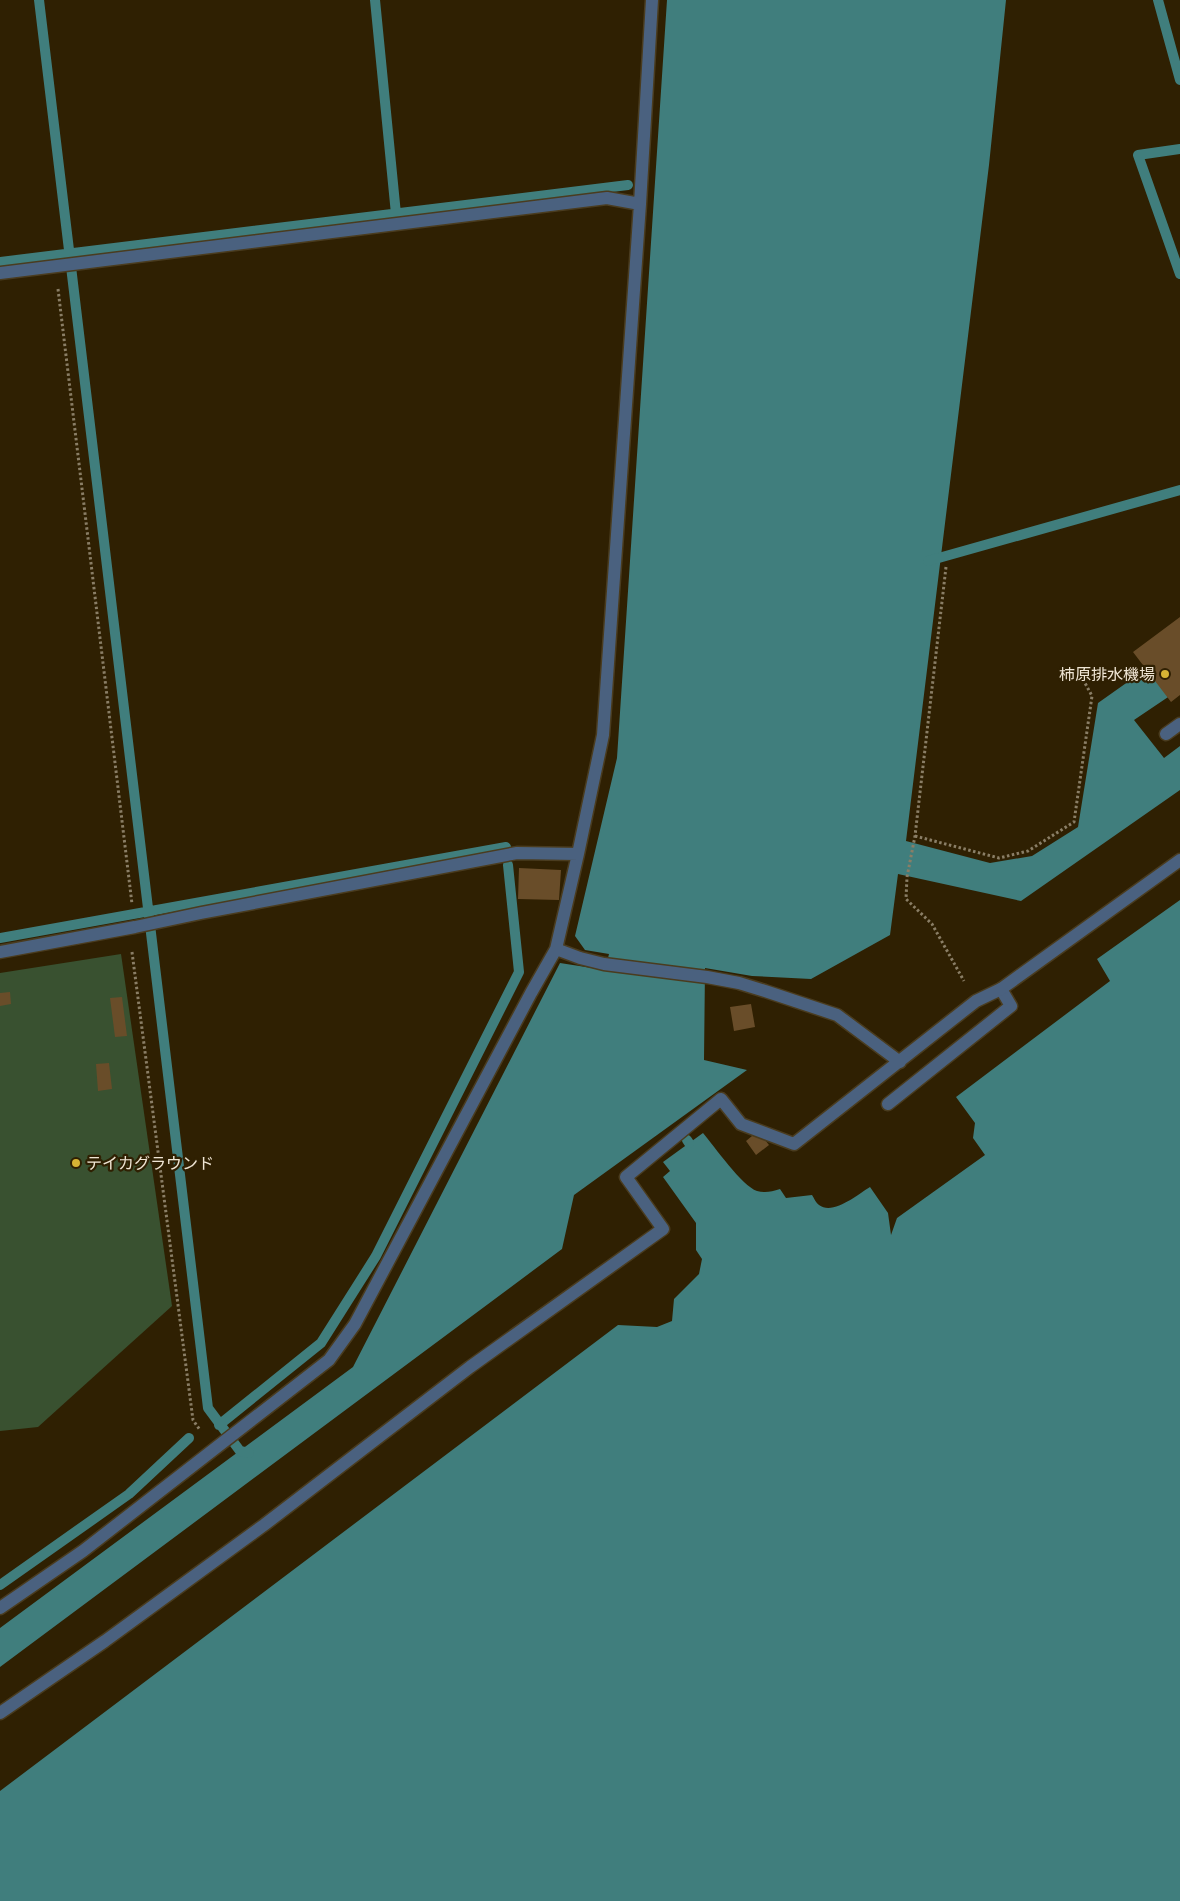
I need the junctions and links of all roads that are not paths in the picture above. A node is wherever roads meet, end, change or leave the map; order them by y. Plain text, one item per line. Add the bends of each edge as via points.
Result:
1 (652, 0) edge
2 (640, 204) junction
3 (0, 273) edge
4 (1180, 724) edge
5 (1166, 734) dead end
6 (578, 854) junction
7 (1180, 860) edge
8 (556, 949) junction
9 (0, 952) edge
10 (1001, 989) junction
11 (900, 1062) junction
12 (888, 1104) dead end
13 (0, 1608) edge
14 (0, 1714) edge

1 - 2 street
2 - 3 street via 607,198
2 - 6 street via 603,736
4 - 5 street
6 - 8 street
6 - 9 street via 517,853
7 - 10 street
8 - 11 street via 604,964 739,983 836,1015
8 - 13 street via 355,1324 329,1360 83,1550
10 - 11 street via 976,1001
10 - 12 street via 1011,1006
11 - 14 street via 794,1144 741,1124 721,1099 626,1177 663,1229 470,1368 256,1531

